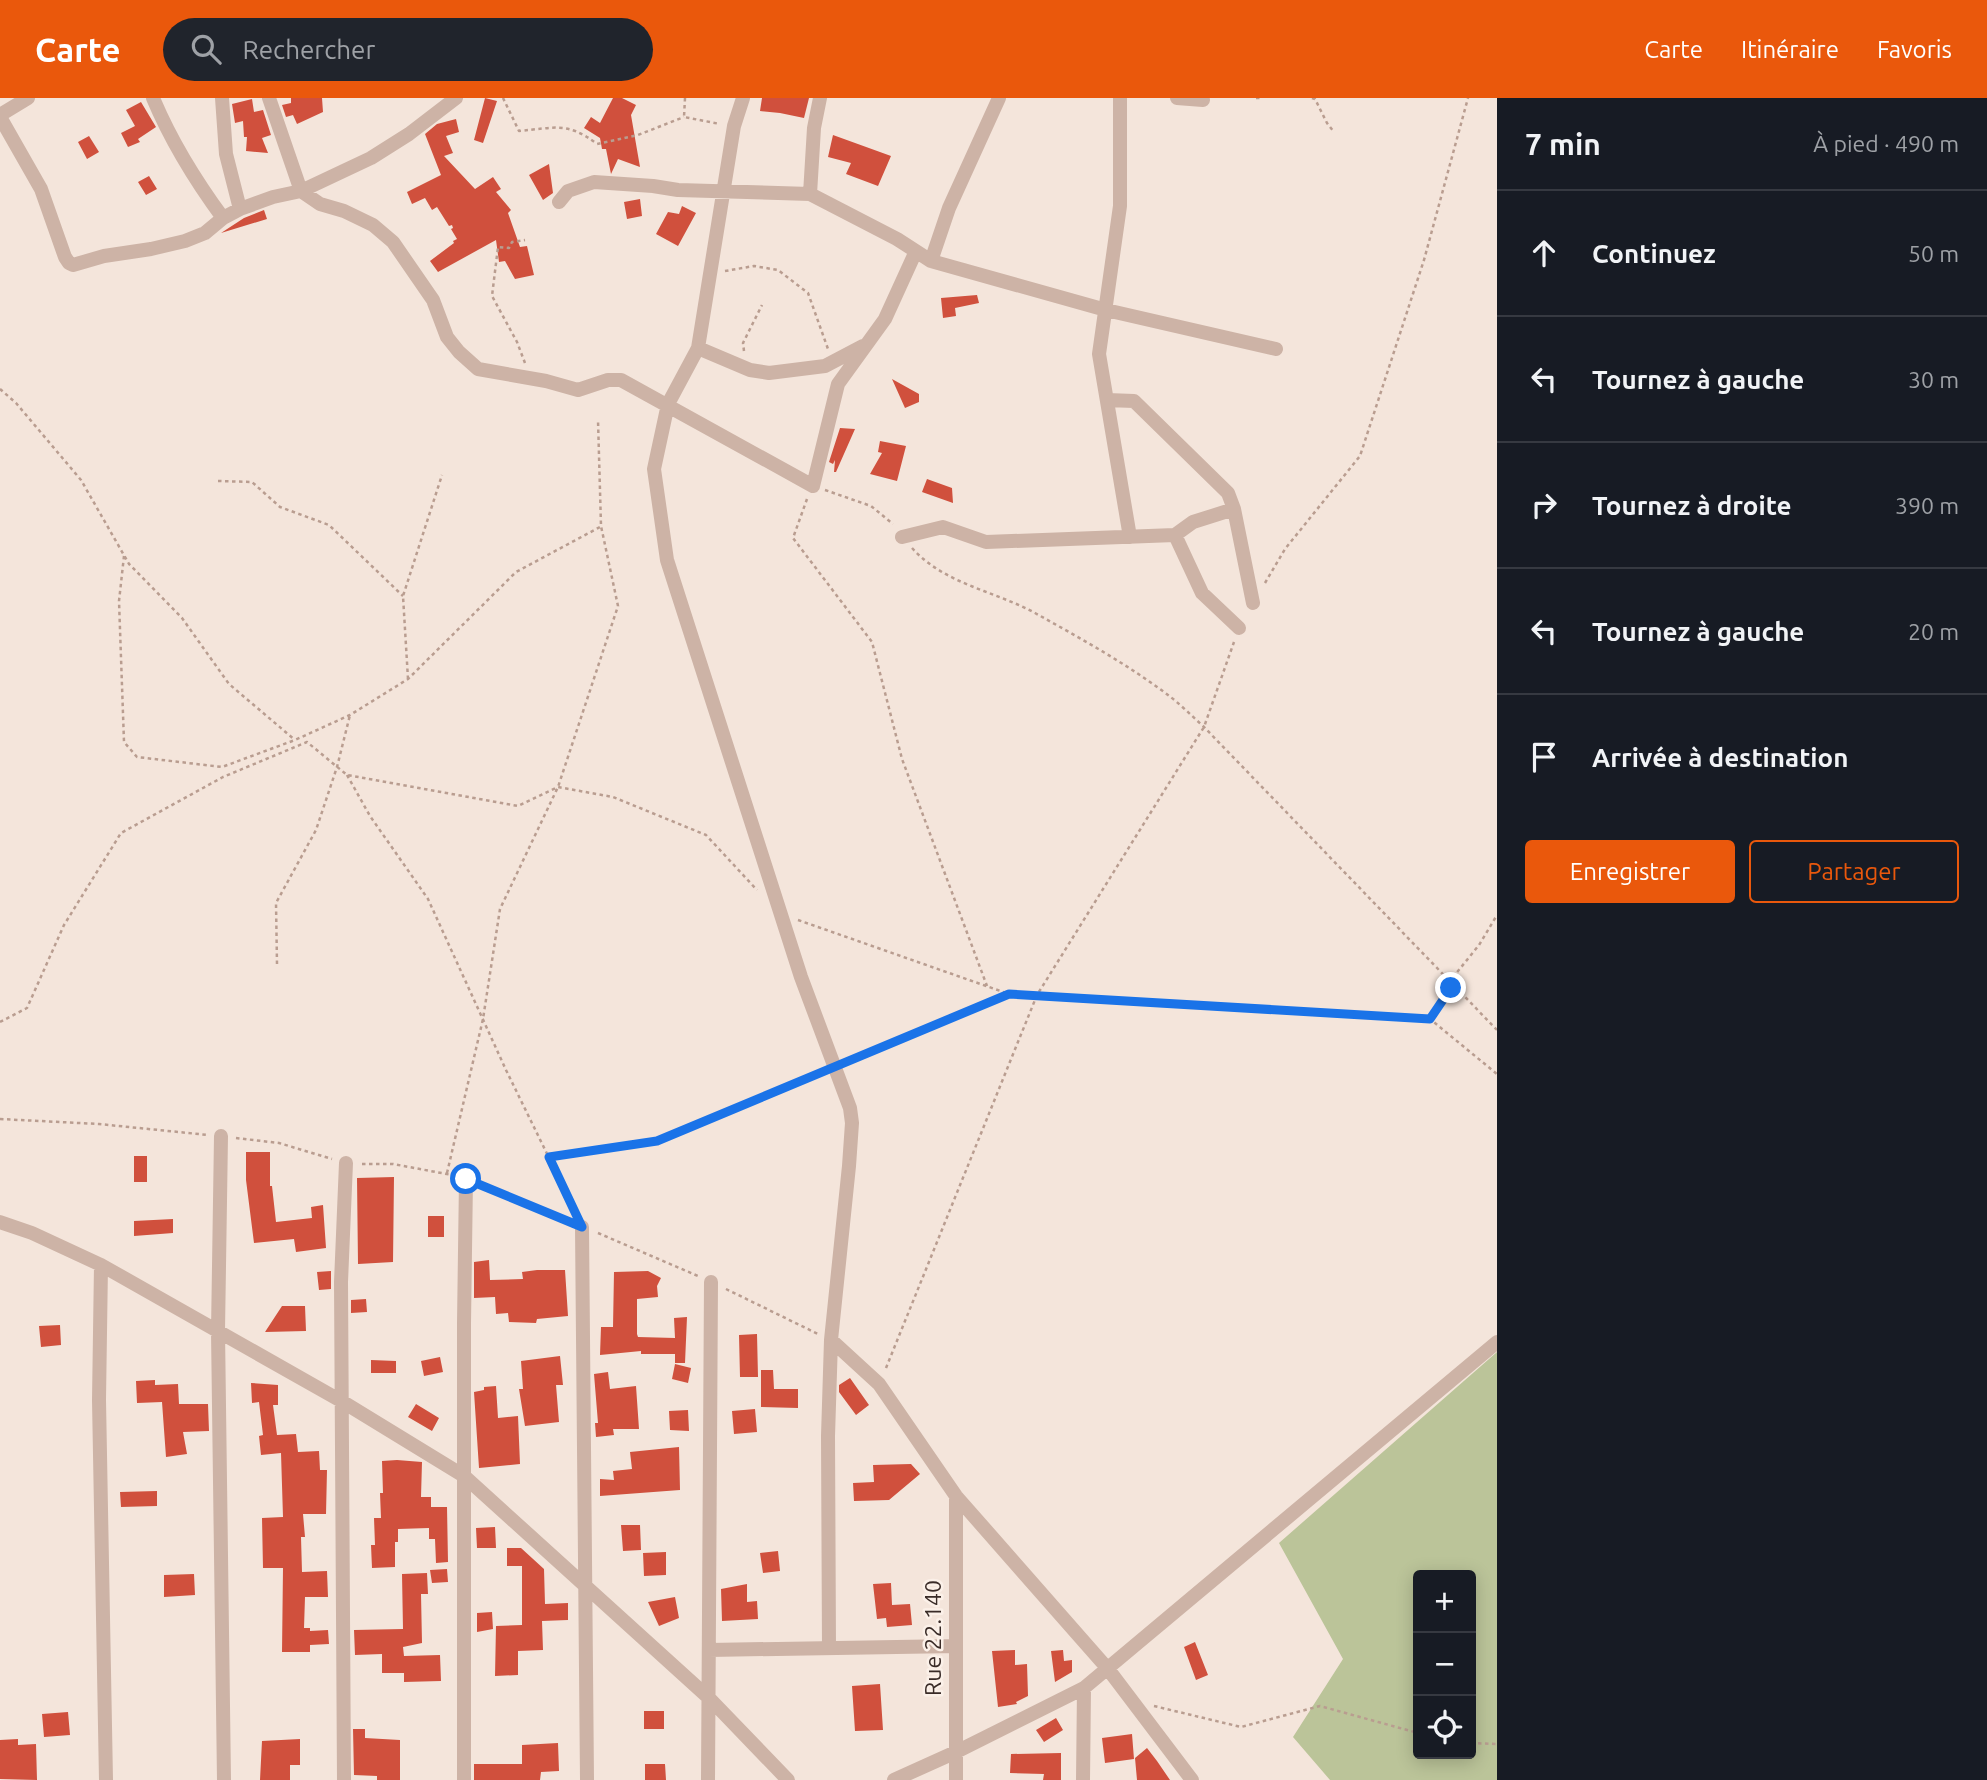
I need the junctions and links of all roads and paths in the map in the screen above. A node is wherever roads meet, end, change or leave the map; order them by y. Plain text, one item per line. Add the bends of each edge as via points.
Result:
1 (28, 98) edge
2 (153, 98) edge
3 (222, 98) edge
4 (269, 98) edge
5 (456, 98) edge
6 (503, 98) edge
7 (685, 98) edge
8 (743, 98) edge
9 (820, 98) edge
10 (999, 98) edge
11 (1121, 98) edge
12 (1177, 98) edge
13 (1256, 98) edge
14 (1262, 98) edge
15 (1312, 98) edge
16 (1468, 98) edge
17 (1203, 100) edge
18 (0, 116) edge
19 (684, 117) junction
20 (734, 126) junction
21 (1334, 132) dead end
22 (301, 191) junction
23 (724, 191) junction
24 (810, 194) junction
25 (559, 202) dead end
26 (240, 209) junction
27 (223, 218) junction
28 (525, 240) dead end
29 (916, 251) junction
30 (931, 261) junction
31 (712, 268) junction
32 (762, 305) dead end
33 (1106, 310) junction
34 (870, 342) junction
35 (698, 348) junction
36 (1276, 349) dead end
37 (833, 363) junction
38 (526, 365) dead end
39 (750, 370) junction
40 (0, 389) edge
41 (1107, 400) junction
42 (668, 404) junction
43 (598, 420) dead end
44 (442, 475) dead end
45 (218, 481) dead end
46 (813, 486) junction
47 (1234, 509) junction
48 (601, 526) junction
49 (1175, 535) junction
50 (902, 537) junction
51 (1130, 537) junction
52 (124, 556) junction
53 (403, 596) junction
54 (1253, 603) joint
55 (1239, 628) joint
56 (408, 679) junction
57 (350, 715) junction
58 (1204, 727) junction
59 (295, 740) junction
60 (337, 766) junction
61 (347, 775) junction
62 (558, 787) junction
63 (761, 894) dead end
64 (780, 913) junction
65 (1497, 915) edge
66 (276, 964) dead end
67 (1450, 981) junction
68 (987, 986) junction
69 (1009, 994) junction
70 (1037, 995) junction
71 (483, 1019) junction
72 (1430, 1019) junction
73 (0, 1022) edge
74 (1497, 1030) edge
75 (835, 1066) junction
76 (1497, 1074) edge
77 (0, 1119) edge
78 (221, 1136) junction
79 (549, 1157) junction
80 (346, 1163) junction
81 (447, 1173) junction
82 (466, 1179) junction
83 (0, 1222) edge
84 (582, 1227) junction
85 (101, 1265) junction
86 (712, 1282) junction
87 (218, 1331) junction
88 (831, 1340) junction
89 (1497, 1342) edge
90 (879, 1384) junction
91 (343, 1402) junction
92 (464, 1476) junction
93 (956, 1496) junction
94 (586, 1587) junction
95 (956, 1646) junction
96 (829, 1648) junction
97 (709, 1650) junction
98 (1108, 1669) junction
99 (1084, 1688) junction
100 (709, 1698) junction
101 (1131, 1700) junction
102 (1413, 1732) edge
103 (1476, 1743) edge
104 (1497, 1744) edge
105 (956, 1752) junction
106 (106, 1780) edge
107 (224, 1780) edge
108 (344, 1780) edge
109 (464, 1780) edge
110 (587, 1780) edge
111 (708, 1780) edge
112 (788, 1780) edge
113 (894, 1780) edge
114 (956, 1780) edge
115 (1083, 1780) edge
116 (1192, 1780) edge

1 - 18 street
2 - 27 street via 180,153
3 - 26 street via 226,154
4 - 22 street
5 - 22 street via 371,158
6 - 19 path via 519,131 565,127 597,144 638,135
7 - 19 path
8 - 20 street
9 - 24 street
10 - 30 street via 949,208
11 - 33 street via 1120,206
12 - 17 street
13 - 14 path
15 - 21 path
16 - 54 path via 1424,260 1360,456 1285,549
18 - 27 street via 41,189 71,264 185,241 205,233
19 - 20 path
20 - 23 street
22 - 26 street
22 - 42 street via 320,204 373,225 393,242 433,300 447,337 478,369 578,390 621,380
23 - 24 street
23 - 25 street via 594,182 568,191
23 - 31 street
24 - 29 street
26 - 27 street
28 - 38 path via 512,242 509,248 498,247 492,296
29 - 30 street
29 - 34 street
30 - 33 street
31 - 35 street
31 - 37 path via 778,270 807,293
32 - 39 path via 743,344
33 - 36 street
33 - 41 street via 1099,354
34 - 37 street
34 - 46 street via 838,384
35 - 39 street
35 - 42 street
37 - 39 street via 769,373
40 - 52 path via 81,480
41 - 47 street via 1134,401 1228,493
41 - 51 street
42 - 46 street
42 - 64 street via 654,469 667,560
43 - 48 path
44 - 53 path
45 - 53 path via 252,482 280,507 329,525
46 - 50 path via 871,506 890,519
46 - 68 path via 793,538 872,642 902,759
47 - 49 street via 1194,522
47 - 54 street
48 - 56 path via 516,572
48 - 62 path via 618,606
49 - 51 street
49 - 55 street via 1202,593
50 - 51 street via 943,527 986,542
50 - 58 path via 944,573 1032,612 1124,666 1168,695
52 - 59 path via 182,618 229,684
52 - 59 path via 119,601 124,742 137,757 222,767
53 - 56 path
55 - 58 path
56 - 57 path
57 - 59 path
57 - 60 path
58 - 67 path
58 - 70 path
60 - 61 path
60 - 66 path via 316,830 276,903
60 - 73 path via 307,742 223,777 121,833 64,925 27,1008
61 - 62 path via 518,806
61 - 71 path via 428,899
62 - 63 path via 613,797 706,835
62 - 71 path via 500,909
64 - 68 path
64 - 75 street
65 - 67 path
67 - 72 path via 1451,988
67 - 74 path
68 - 69 path
69 - 70 path
69 - 75 path
70 - 72 path
70 - 90 path
71 - 79 path
71 - 81 path
72 - 76 path
75 - 79 path via 657,1141
75 - 88 street via 852,1123
77 - 78 path
78 - 80 path via 279,1143
78 - 87 street
79 - 84 path
80 - 81 path via 393,1164
80 - 91 street via 341,1282
81 - 82 path
82 - 84 path
82 - 92 street
83 - 85 street
84 - 86 path
84 - 94 street
85 - 87 street
85 - 106 street
86 - 88 path
86 - 97 street
87 - 91 street
87 - 107 street
88 - 90 street
88 - 96 street
89 - 98 street
90 - 93 street
91 - 92 street
91 - 108 street
92 - 94 street
92 - 109 street
93 - 95 street, Rue 22.140
93 - 98 street
94 - 100 street
94 - 110 street
95 - 96 street
95 - 105 street, Rue 22.140
96 - 97 street
97 - 100 street
98 - 99 street
98 - 101 street
99 - 105 street
99 - 115 street
100 - 111 street
100 - 112 street
101 - 102 path via 1241,1727 1320,1706
101 - 116 street
103 - 104 path
105 - 113 street
105 - 114 street, Rue 22.140

